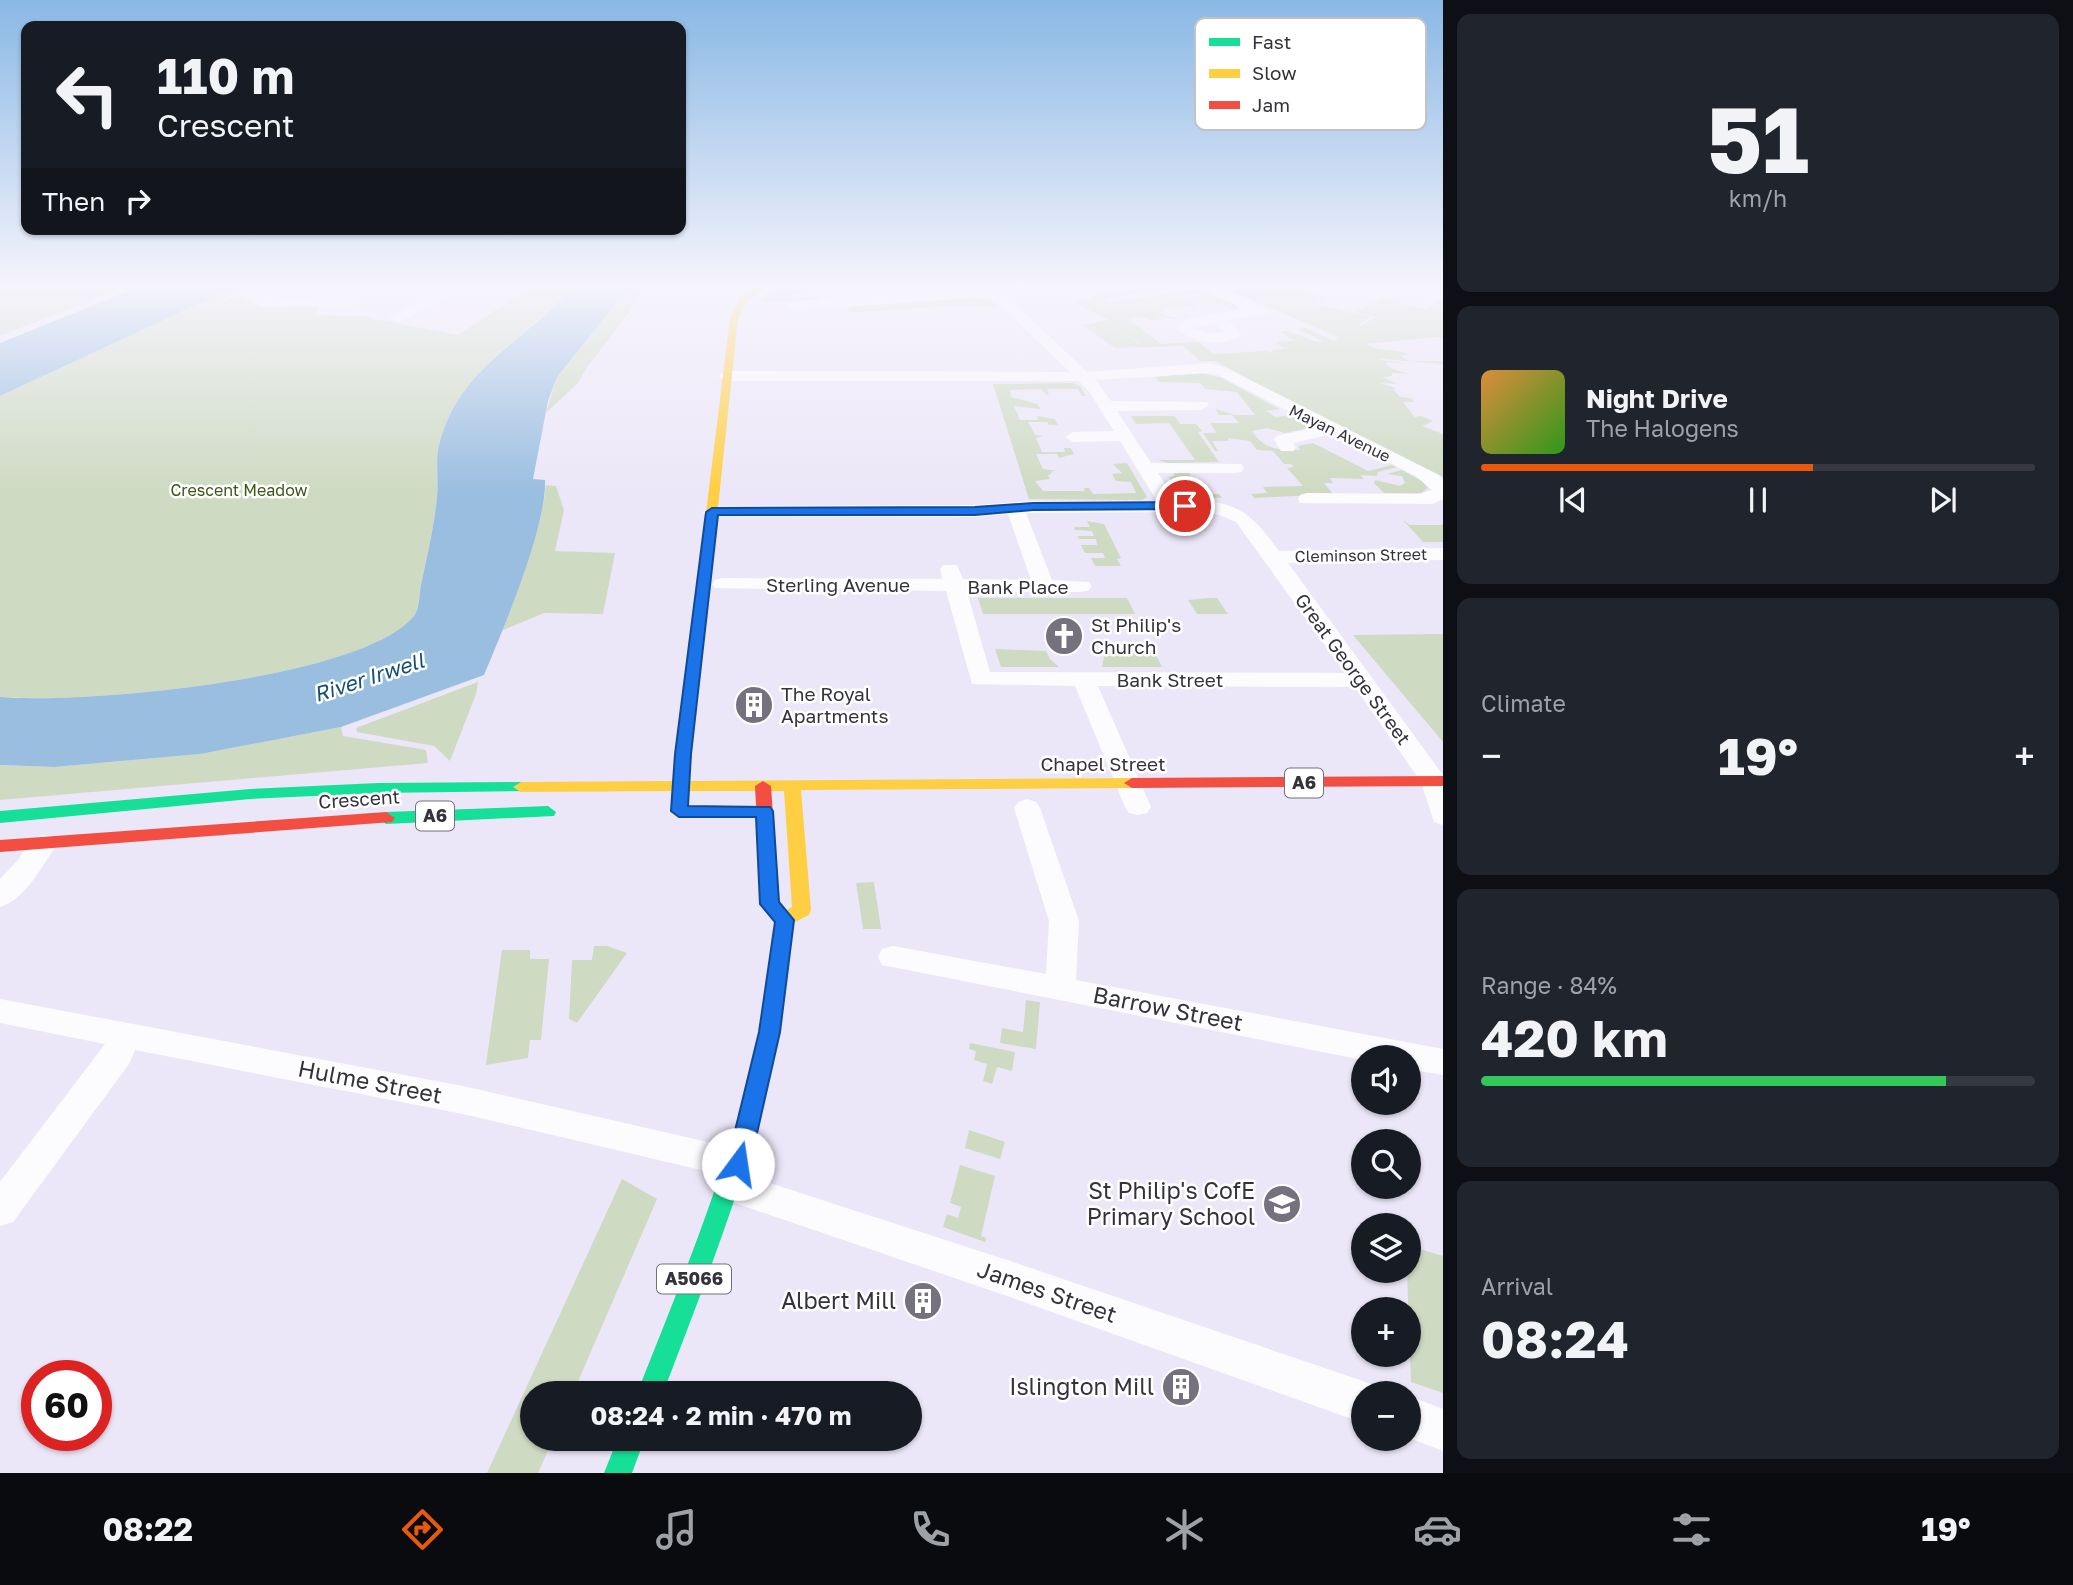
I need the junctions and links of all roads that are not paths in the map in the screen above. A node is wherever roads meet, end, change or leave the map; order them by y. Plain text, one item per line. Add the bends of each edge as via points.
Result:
1 (729, 355) edge
2 (1061, 355) edge
3 (726, 376) junction
4 (1085, 377) junction
5 (1201, 405) dead end
6 (1108, 406) junction
7 (1332, 429) junction
8 (1126, 436) junction
9 (1073, 437) dead end
10 (1279, 440) dead end
11 (1146, 468) junction
12 (1236, 468) dead end
13 (1307, 499) dead end
14 (1170, 506) junction
15 (1015, 508) junction
16 (712, 512) junction
17 (1443, 554) edge
18 (1273, 557) junction
19 (952, 578) junction
20 (722, 584) dead end
21 (1082, 586) dead end
22 (1044, 587) junction
23 (1361, 680) junction
24 (1084, 681) junction
25 (763, 786) junction
26 (792, 786) junction
27 (680, 787) junction
28 (1439, 799) edge
29 (1133, 801) junction
30 (1027, 808) dead end
31 (560, 811) dead end
32 (679, 811) dead end
33 (758, 811) junction
34 (800, 811) junction
35 (0, 817) edge
36 (43, 844) junction
37 (0, 846) edge
38 (0, 897) edge
39 (785, 920) junction
40 (893, 957) dead end
41 (1060, 988) junction
42 (0, 1011) edge
43 (124, 1036) junction
44 (1443, 1062) edge
45 (734, 1175) junction
46 (0, 1210) edge
47 (655, 1381) edge
48 (1351, 1398) edge
49 (1421, 1422) edge
50 (1443, 1430) edge
51 (627, 1451) edge
52 (618, 1473) edge

1 - 3 main road
2 - 4 street
3 - 4 street, Mayan Avenue
3 - 16 main road
4 - 6 street
4 - 7 street, Mayan Avenue via 1209,368
5 - 6 street
6 - 8 street
7 - 10 street
7 - 13 street, Mayan Avenue via 1423,473 1442,491 1427,499 1339,505
8 - 9 street
8 - 11 street
11 - 12 street
11 - 14 street
14 - 15 street, Cleminson Street
14 - 18 street, Cleminson Street via 1212,507 1232,513 1249,524
15 - 16 street, Cleminson Street
15 - 22 street
16 - 27 main road
17 - 18 street, Cleminson Street
18 - 23 street, Great George Street
19 - 20 street, Sterling Avenue
19 - 22 street, Bank Place
19 - 24 street, Bank Street via 980,679
21 - 22 street, Bank Place
23 - 24 street, Bank Street
23 - 28 street, Great George Street
24 - 29 street
25 - 26 main road, Chapel Street / A6
25 - 27 main road, Crescent / A6
25 - 33 main road
26 - 29 main road, Chapel Street / A6
26 - 34 main road, A5066
27 - 32 main road
27 - 35 main road, Crescent / A6 via 250,794
28 - 29 main road, Chapel Street / A6
30 - 41 street via 1064,921
31 - 36 main road, Crescent / A6 via 397,817
33 - 34 main road
33 - 39 main road via 770,904
34 - 39 main road, A5066 via 802,910
36 - 37 main road, Crescent / A6
36 - 38 street
39 - 45 main road, A5066 via 769,1032
40 - 41 street, Barrow Street
41 - 44 street, Barrow Street
42 - 43 street, Hulme Street
43 - 45 street, Hulme Street via 636,1137
43 - 46 street via 117,1055
45 - 47 main road, A5066
45 - 48 street, James Street via 1010,1279
49 - 50 street
51 - 52 main road

